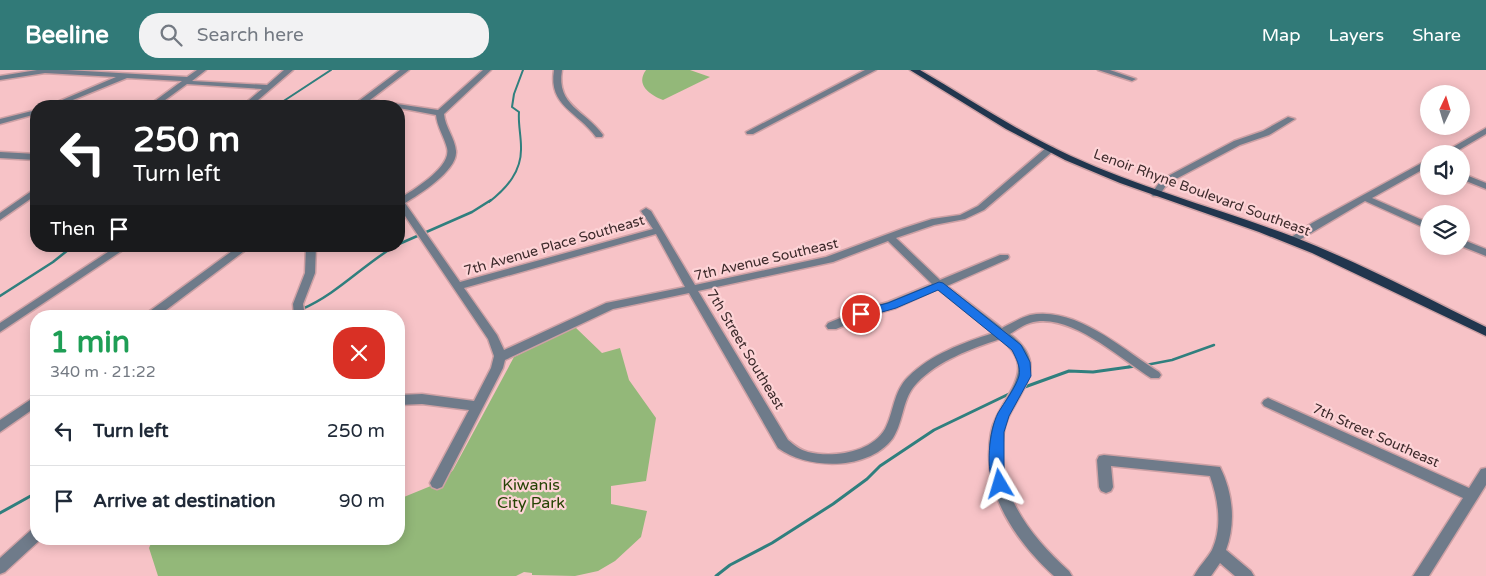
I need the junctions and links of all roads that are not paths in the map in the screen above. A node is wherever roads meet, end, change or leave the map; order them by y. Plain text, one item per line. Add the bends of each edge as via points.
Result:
1 (202, 70) edge
2 (289, 70) edge
3 (405, 70) edge
4 (487, 70) edge
5 (558, 70) edge
6 (872, 70) edge
7 (914, 70) edge
8 (1102, 70) edge
9 (73, 71) edge
10 (129, 76) junction
11 (0, 78) edge
12 (1132, 80) dead end
13 (187, 81) junction
14 (268, 87) junction
15 (67, 100) edge
16 (160, 100) edge
17 (253, 100) edge
18 (364, 100) edge
19 (405, 107) edge
20 (440, 113) junction
21 (30, 114) edge
22 (1291, 120) dead end
23 (0, 122) edge
24 (1486, 131) edge
25 (750, 132) dead end
26 (600, 136) dead end
27 (1474, 138) junction
28 (1486, 142) edge
29 (1461, 145) edge
30 (1050, 149) junction
31 (0, 155) edge
32 (30, 157) edge
33 (1420, 167) edge
34 (1470, 180) edge
35 (1486, 186) edge
36 (1156, 194) junction
37 (30, 195) edge
38 (405, 198) edge
39 (1365, 198) junction
40 (15, 206) junction
41 (0, 209) edge
42 (405, 211) edge
43 (646, 211) dead end
44 (0, 217) edge
45 (1420, 223) edge
46 (657, 231) junction
47 (890, 237) junction
48 (1292, 240) junction
49 (1470, 246) edge
50 (115, 252) edge
51 (238, 252) edge
52 (313, 252) edge
53 (1486, 253) edge
54 (1004, 257) dead end
55 (939, 285) junction
56 (458, 286) junction
57 (692, 289) junction
58 (159, 310) edge
59 (298, 310) edge
60 (832, 326) dead end
61 (0, 328) edge
62 (1486, 332) edge
63 (1001, 334) junction
64 (500, 357) junction
65 (1155, 375) dead end
66 (405, 400) edge
67 (1268, 403) dead end
68 (30, 405) edge
69 (477, 406) junction
70 (0, 427) edge
71 (1486, 473) edge
72 (437, 483) dead end
73 (1106, 487) dead end
74 (1471, 495) junction
75 (30, 540) edge
76 (1219, 553) junction
77 (0, 567) edge
78 (1064, 576) edge
79 (1202, 576) edge
80 (1246, 576) edge
81 (1421, 576) edge

1 - 13 street
2 - 14 street
3 - 18 street
4 - 20 street
5 - 26 street via 555,83 562,100 595,127
6 - 25 street
7 - 30 main road, Lenoir Rhyne Boulevard Southeast
8 - 12 street
9 - 10 street
9 - 11 street via 40,71
10 - 13 street
10 - 15 street
13 - 14 street
13 - 16 street
14 - 17 street
19 - 20 street
20 - 38 street via 452,158 434,178
21 - 23 street
22 - 36 street via 1237,143 1171,178
24 - 27 street
27 - 28 street
27 - 29 street
30 - 36 main road, Lenoir Rhyne Boulevard Southeast
30 - 47 street, 7th Avenue Southeast via 977,211 923,224
31 - 32 street
33 - 39 street
34 - 35 street
36 - 48 main road, Lenoir Rhyne Boulevard Southeast
37 - 40 street
39 - 45 street
39 - 48 street
40 - 41 street
40 - 44 street
42 - 56 street
43 - 46 street, 7th Street Southeast
46 - 56 street, 7th Avenue Place Southeast
46 - 57 street, 7th Street Southeast
47 - 55 street
47 - 57 street, 7th Avenue Southeast via 829,260
48 - 62 main road, Lenoir Rhyne Boulevard Southeast
49 - 53 street
50 - 61 street
51 - 58 street
52 - 59 street
54 - 55 street
55 - 60 street
55 - 63 street
56 - 64 street via 494,338
57 - 63 street, 7th Street Southeast via 783,444 798,454 826,459 852,457 873,449 889,433 903,391 917,375 952,354
57 - 64 street, 7th Avenue Southeast via 602,309
63 - 65 street via 1030,319 1068,322 1097,334
63 - 78 street via 1017,348 1026,368 1024,381 997,432 1000,484 1018,527 1038,552
64 - 69 street
66 - 69 street
67 - 74 street, 7th Street Southeast
68 - 70 street
69 - 72 street
71 - 74 street
73 - 76 street via 1104,460 1215,471 1225,511
74 - 81 street
75 - 77 street
76 - 79 street
76 - 80 street

